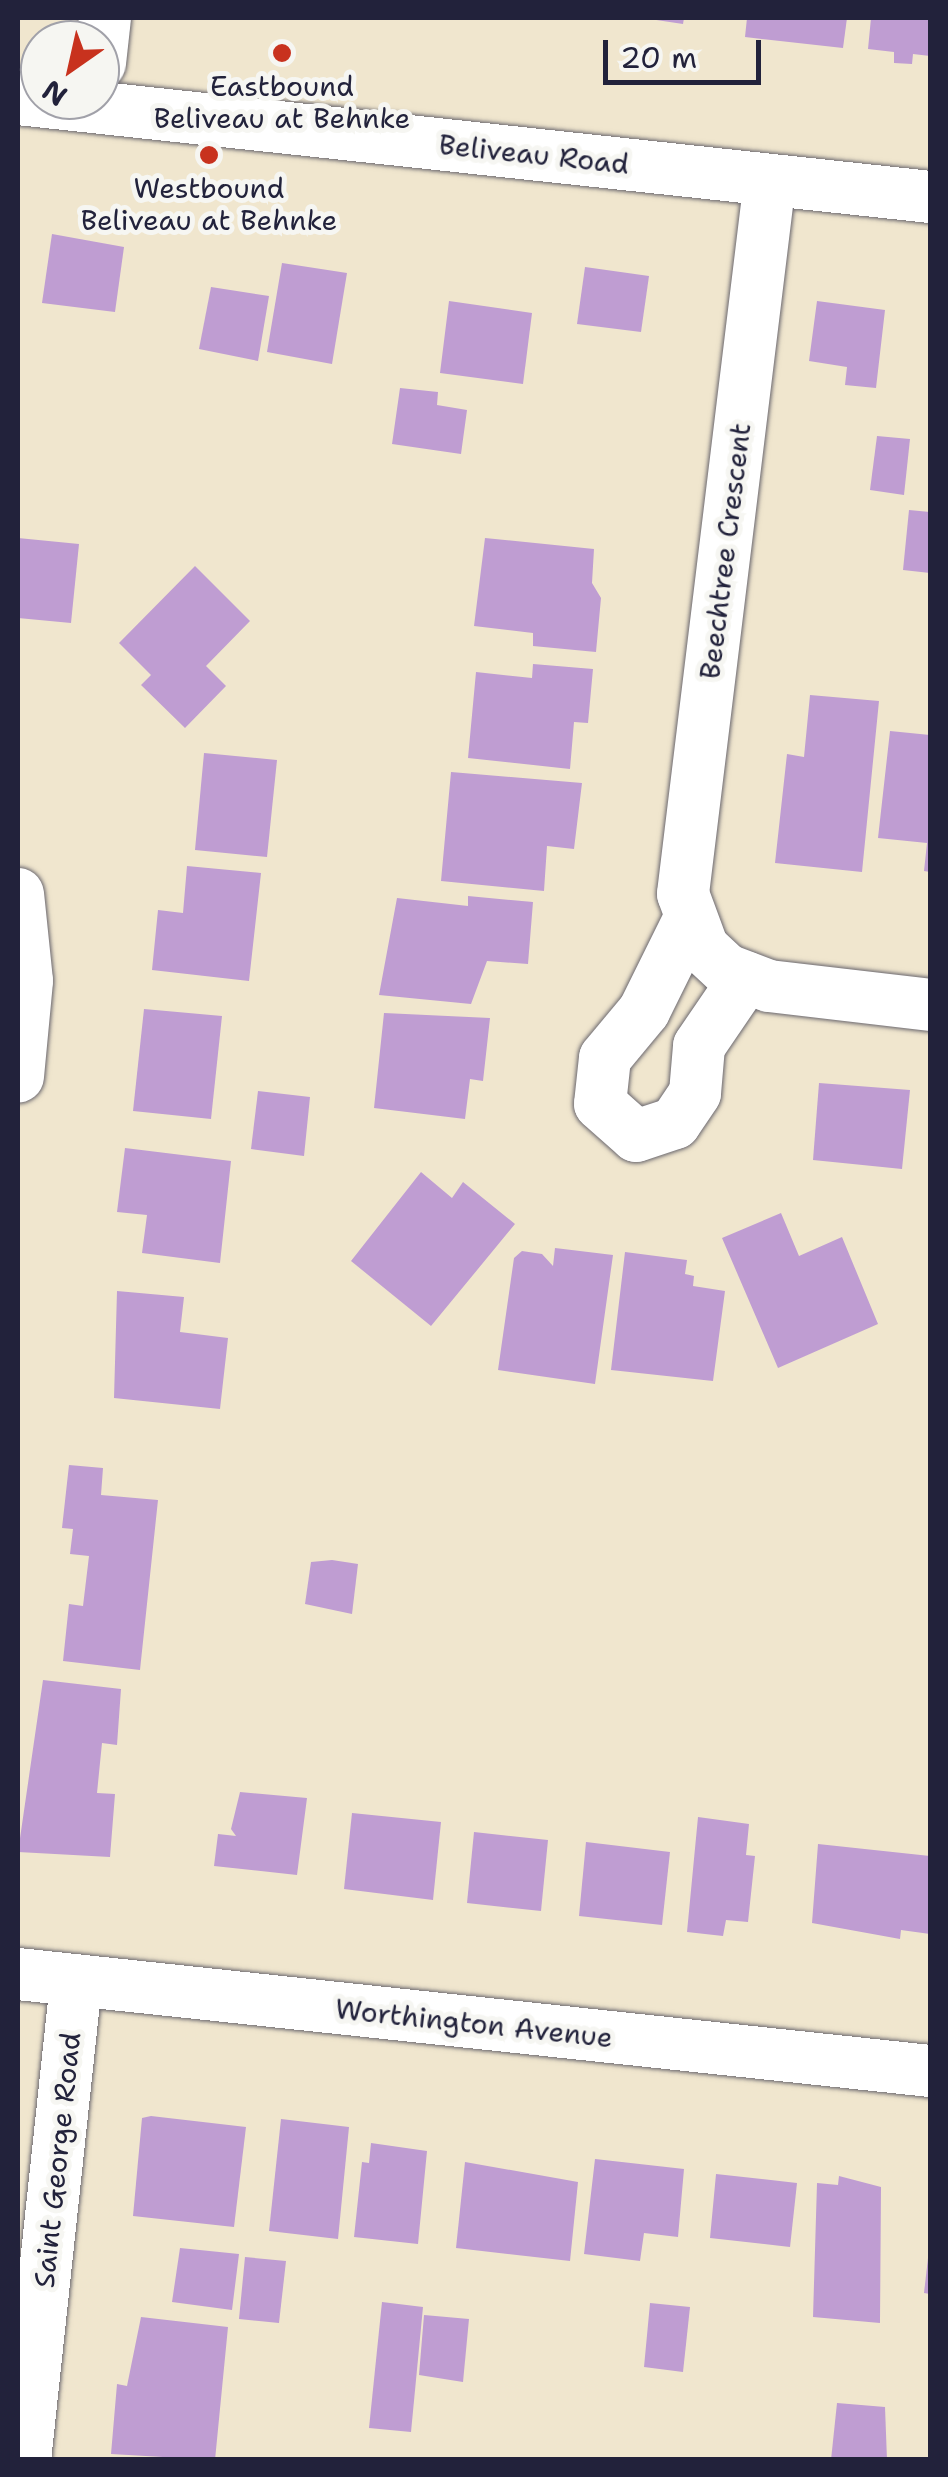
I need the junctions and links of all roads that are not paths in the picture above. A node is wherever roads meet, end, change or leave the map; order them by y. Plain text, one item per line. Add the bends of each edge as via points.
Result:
1 (120, 93) edge
2 (770, 180) junction
3 (930, 197) edge
4 (18, 894) edge
5 (688, 922) junction
6 (746, 978) junction
7 (930, 1005) edge
8 (18, 1077) edge
9 (18, 1974) edge
10 (76, 1980) junction
11 (930, 2071) edge
12 (26, 2460) edge

1 - 2 street, Beliveau Road
2 - 3 street, Beliveau Road
2 - 5 street, Beechtree Crescent via 682,894
4 - 8 street via 27,981
5 - 6 street via 703,948
5 - 6 street via 644,1011 605,1058 600,1104 636,1136 675,1123 695,1093 699,1046
6 - 7 street
9 - 10 street, Worthington Avenue
10 - 11 street, Worthington Avenue
10 - 12 street, Saint George Road

